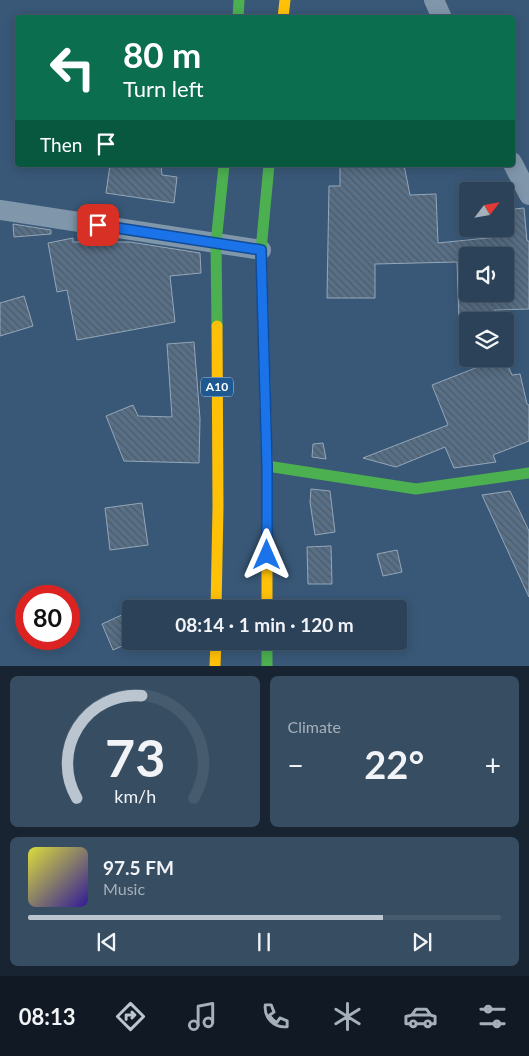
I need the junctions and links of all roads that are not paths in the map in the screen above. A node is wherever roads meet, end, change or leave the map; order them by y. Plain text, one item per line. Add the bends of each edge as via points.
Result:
1 (239, 0) edge
2 (285, 0) edge
3 (434, 0) edge
4 (238, 15) edge
5 (283, 15) edge
6 (441, 15) edge
7 (224, 167) edge
8 (269, 167) edge
9 (515, 167) edge
10 (529, 195) edge
11 (0, 210) edge
12 (216, 243) junction
13 (261, 250) junction
14 (267, 466) junction
15 (529, 473) edge
16 (216, 600) edge
17 (267, 600) edge
18 (216, 650) edge
19 (267, 650) edge
20 (215, 666) edge
21 (267, 666) edge

1 - 4 main road
2 - 5 main road
3 - 6 street
7 - 12 main road, A10
8 - 13 main road
9 - 10 street
11 - 12 street
12 - 13 street
12 - 16 main road, A10
13 - 14 main road
14 - 15 main road via 416,489
14 - 17 main road
18 - 20 main road
19 - 21 main road

